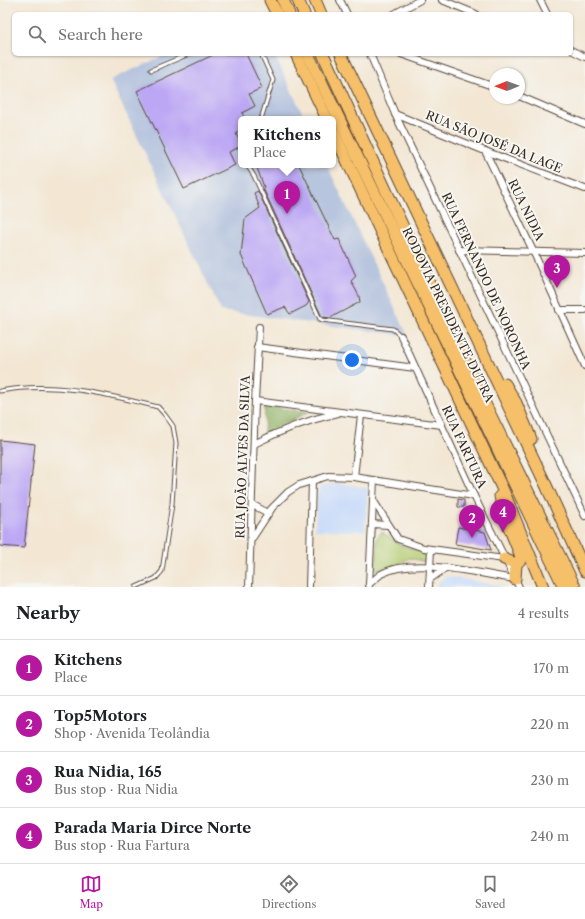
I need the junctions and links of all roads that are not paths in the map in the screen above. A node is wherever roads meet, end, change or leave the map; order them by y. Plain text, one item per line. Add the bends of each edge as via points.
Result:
1 (270, 0) edge
2 (298, 0) edge
3 (315, 0) edge
4 (340, 0) edge
5 (442, 0) edge
6 (540, 0) edge
7 (417, 1) edge
8 (280, 7) edge
9 (303, 12) edge
10 (320, 12) edge
11 (346, 12) edge
12 (398, 12) edge
13 (471, 12) edge
14 (546, 12) edge
15 (573, 51) edge
16 (184, 56) edge
17 (262, 56) edge
18 (297, 56) edge
19 (323, 56) edge
20 (342, 56) edge
21 (371, 56) edge
22 (407, 56) edge
23 (585, 57) edge
24 (307, 58) edge
25 (151, 70) dead end
26 (489, 85) edge
27 (525, 99) edge
28 (395, 114) junction
29 (262, 116) edge
30 (326, 116) edge
31 (585, 124) edge
32 (336, 138) edge
33 (486, 151) junction
34 (249, 168) edge
35 (585, 189) edge
36 (459, 250) junction
37 (534, 253) junction
38 (585, 253) edge
39 (559, 310) junction
40 (585, 310) edge
41 (259, 327) dead end
42 (401, 336) joint
43 (257, 347) junction
44 (585, 366) edge
45 (415, 368) junction
46 (0, 391) edge
47 (255, 401) junction
48 (341, 412) junction
49 (361, 415) junction
50 (442, 425) junction
51 (254, 444) junction
52 (494, 472) junction
53 (354, 477) junction
54 (312, 480) junction
55 (374, 480) junction
56 (474, 496) junction
57 (373, 500) junction
58 (253, 505) junction
59 (268, 513) junction
60 (585, 516) edge
61 (372, 524) junction
62 (388, 525) junction
63 (252, 538) junction
64 (431, 549) junction
65 (504, 559) junction
66 (533, 562) junction
67 (516, 564) junction
68 (430, 566) junction
69 (444, 569) junction
70 (585, 571) edge
71 (430, 579) junction
72 (517, 583) edge
73 (369, 585) edge
74 (136, 587) edge
75 (250, 587) edge
76 (309, 587) edge
77 (429, 587) edge
78 (544, 587) edge
79 (550, 587) edge
80 (564, 587) edge
81 (575, 587) edge

1 - 8 highway
2 - 9 highway
3 - 10 highway
4 - 11 street
5 - 13 street
6 - 14 street
7 - 12 street
15 - 23 street
16 - 25 lane
17 - 29 lane via 273,80
18 - 30 highway
19 - 81 highway, RODOVIA PRESIDENTE DUTRA via 484,402
20 - 70 highway, RODOVIA PRESIDENTE DUTRA via 474,334 516,403 529,431 546,485
21 - 28 street, RUA FERNANDO DE NORONHA
22 - 26 street
24 - 80 highway, RODOVIA PRESIDENTE DUTRA via 320,78
27 - 31 street
28 - 33 street, RUA SÃO JOSÉ DA LAGE
28 - 36 street, RUA FERNANDO DE NORONHA
32 - 52 highway
33 - 35 street, RUA SÃO JOSÉ DA LAGE
33 - 37 street, RUA NIDIA
34 - 42 lane via 320,318 393,329
36 - 37 street
36 - 60 street, RUA FERNANDO DE NORONHA
37 - 38 street
37 - 39 street, RUA NIDIA
39 - 40 street
39 - 44 street, RUA NIDIA
41 - 43 street, RUA JOÃO ALVES DA SILVA
42 - 45 street, RUA FARTURA
43 - 45 street
43 - 47 street, RUA JOÃO ALVES DA SILVA
45 - 50 street, RUA FARTURA
46 - 74 lane via 60,387 89,390 158,407 166,415 173,426 176,443 172,504 162,571 156,578
47 - 48 street
47 - 51 street, RUA JOÃO ALVES DA SILVA
48 - 49 street
48 - 51 street via 309,420 274,433
49 - 50 street
49 - 53 street
50 - 56 street, RUA FARTURA
51 - 58 street, RUA JOÃO ALVES DA SILVA
52 - 66 highway
52 - 67 highway via 504,515 521,558
53 - 54 street via 328,476
53 - 55 street
54 - 59 street via 288,492
54 - 76 street
55 - 56 street
55 - 57 street
56 - 65 street, RUA FARTURA
57 - 61 street
57 - 62 street
58 - 59 street
58 - 63 street, RUA JOÃO ALVES DA SILVA
59 - 63 street
61 - 62 street
61 - 73 street
62 - 64 street via 398,539 417,547
63 - 75 street, RUA JOÃO ALVES DA SILVA
64 - 65 street
64 - 68 street
65 - 67 highway
65 - 72 street, RUA FARTURA
66 - 78 highway
66 - 79 highway
67 - 72 highway
68 - 69 street
68 - 71 street
68 - 73 street via 412,566 390,571 381,574
69 - 71 street
69 - 72 street
71 - 77 street

